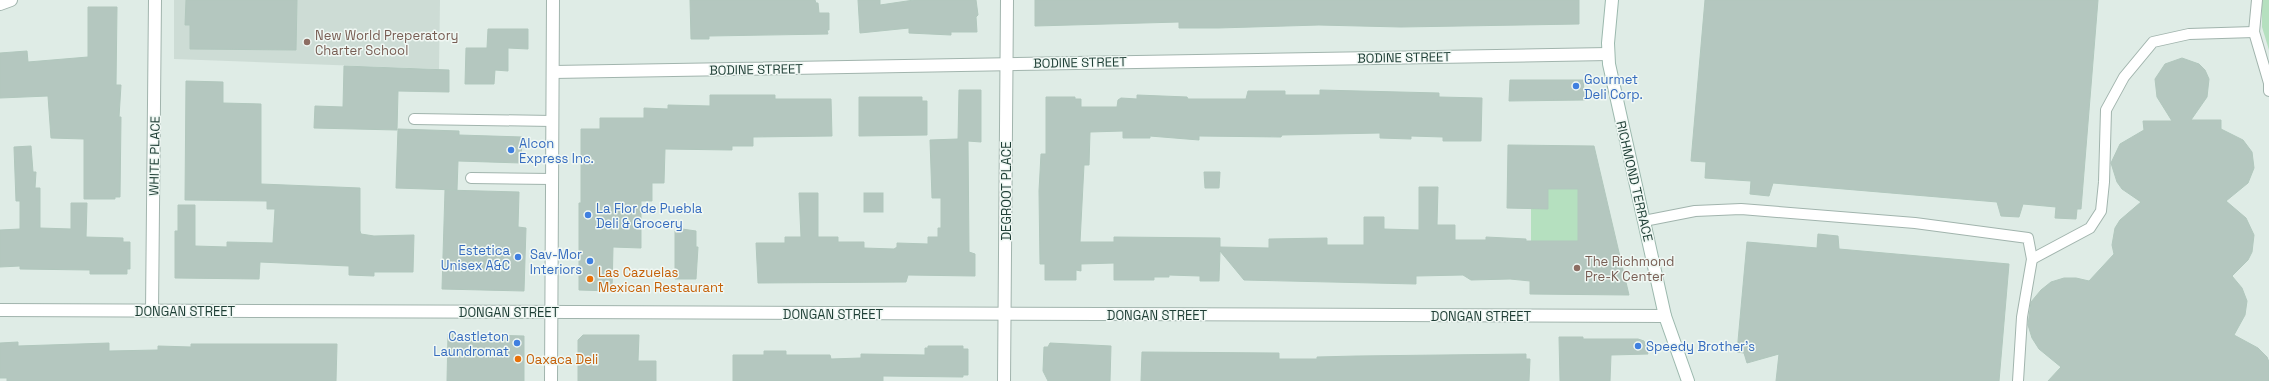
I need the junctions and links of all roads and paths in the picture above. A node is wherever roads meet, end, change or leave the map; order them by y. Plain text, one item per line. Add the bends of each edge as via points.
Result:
1 (10, 0) edge
2 (155, 0) edge
3 (553, 0) edge
4 (1007, 0) edge
5 (1612, 0) edge
6 (2258, 0) edge
7 (0, 4) edge
8 (2254, 32) junction
9 (1608, 54) junction
10 (1006, 63) junction
11 (553, 72) junction
12 (2269, 91) edge
13 (414, 119) dead end
14 (552, 121) junction
15 (471, 178) dead end
16 (552, 179) junction
17 (1644, 221) junction
18 (2032, 259) junction
19 (0, 310) edge
20 (152, 311) junction
21 (551, 312) junction
22 (1005, 314) junction
23 (1665, 316) junction
24 (551, 381) edge
25 (1004, 381) edge
26 (1688, 381) edge
27 (2018, 381) edge

1 - 7 street
2 - 20 street, WHITE PLACE
3 - 11 street
4 - 10 street, DEGROOT PLACE
5 - 9 street, RICHMOND TERRACE
6 - 8 lane
8 - 12 lane
8 - 18 lane via 2189,34 2153,42 2124,77 2106,110 2101,211 2090,228
9 - 10 street, BODINE STREET
9 - 17 street, RICHMOND TERRACE
10 - 11 street, BODINE STREET
10 - 22 street, DEGROOT PLACE
11 - 14 street
13 - 14 lane
14 - 16 street
15 - 16 lane
16 - 21 street
17 - 18 lane via 1695,211 1741,209 1915,223 2028,238
17 - 23 street, RICHMOND TERRACE
18 - 27 lane via 2022,317
19 - 20 street, DONGAN STREET
20 - 21 street, DONGAN STREET
21 - 22 street, DONGAN STREET
21 - 24 street
22 - 23 street, DONGAN STREET
22 - 25 street, DEGROOT PLACE
23 - 26 street, RICHMOND TERRACE

